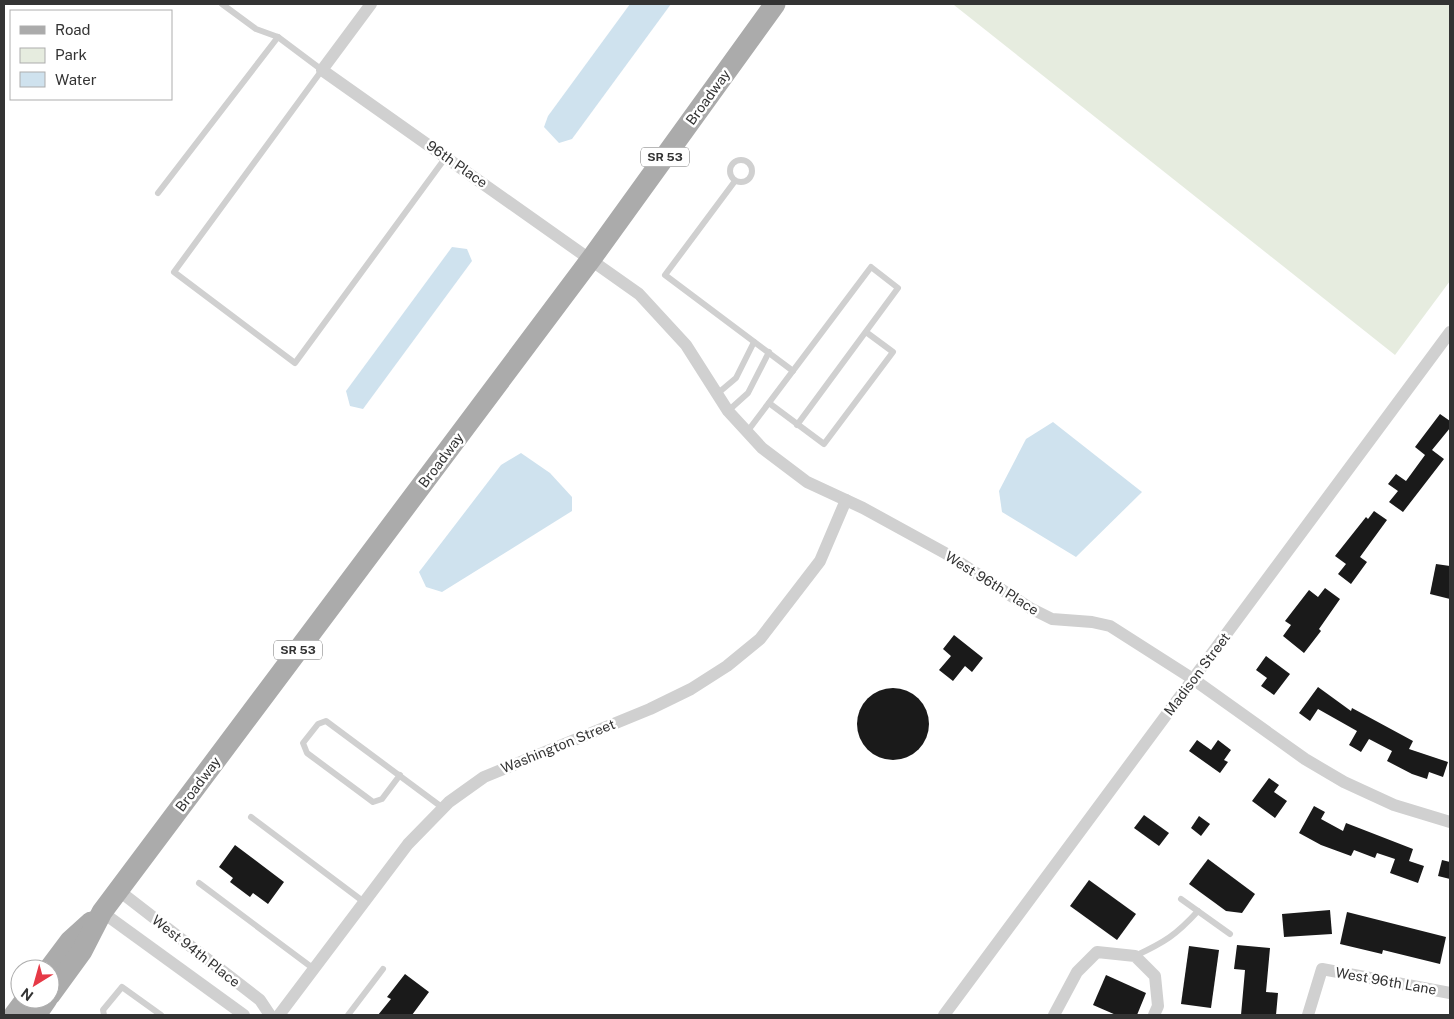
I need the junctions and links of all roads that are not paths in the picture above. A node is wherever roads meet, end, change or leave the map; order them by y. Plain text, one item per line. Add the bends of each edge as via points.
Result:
1 (222, 4) edge
2 (371, 4) edge
3 (775, 4) edge
4 (278, 37) junction
5 (322, 70) junction
6 (446, 157) junction
7 (735, 181) dead end
8 (158, 193) dead end
9 (591, 259) junction
10 (866, 332) junction
11 (1450, 332) edge
12 (754, 342) junction
13 (769, 352) junction
14 (793, 371) junction
15 (717, 394) junction
16 (768, 404) junction
17 (728, 411) junction
18 (797, 425) junction
19 (747, 432) junction
20 (846, 500) junction
21 (1193, 679) junction
22 (400, 775) junction
23 (443, 808) junction
24 (251, 817) dead end
25 (1450, 822) edge
26 (199, 882) dead end
27 (118, 890) junction
28 (1181, 899) dead end
29 (364, 902) junction
30 (1198, 911) junction
31 (102, 912) junction
32 (1230, 934) dead end
33 (1135, 956) junction
34 (56, 959) edge
35 (314, 969) junction
36 (383, 970) dead end
37 (60, 982) edge
38 (1450, 993) edge
39 (350, 1014) edge
40 (104, 1015) edge
41 (161, 1015) edge
42 (244, 1015) edge
43 (270, 1015) edge
44 (279, 1015) edge
45 (944, 1015) edge
46 (1054, 1015) edge
47 (1154, 1015) edge
48 (1308, 1015) edge

1 - 4 lane via 256,29
2 - 5 street
3 - 9 main road, Broadway / SR 53
4 - 5 lane
4 - 8 lane
5 - 6 street, 96th Place
5 - 6 lane via 174,272 295,363
6 - 9 street, 96th Place
7 - 12 lane via 665,274
9 - 15 street, West 96th Place via 639,294 653,309 686,345
9 - 27 main road, Broadway / SR 53
10 - 14 lane via 898,288 871,267
10 - 18 lane
10 - 18 lane via 893,352 824,444
11 - 21 street, Madison Street
12 - 13 lane
12 - 15 lane via 736,378
13 - 14 lane
13 - 17 lane via 748,393
14 - 16 lane
15 - 17 street, West 96th Place
16 - 18 lane
16 - 19 lane
17 - 19 street, West 96th Place
19 - 20 street, West 96th Place via 762,448 807,482
20 - 21 street, West 96th Place via 945,552 1030,608 1052,619 1110,626
20 - 23 street, Washington Street via 820,561 760,639 727,666 691,689 650,709 484,777
21 - 25 street, West 96th Place via 1305,760 1344,782 1394,805
21 - 45 street, Madison Street
22 - 22 lane via 326,721 318,724 303,743 307,753 372,802 382,799
22 - 23 lane
23 - 29 street, Washington Street via 408,844
24 - 29 lane
26 - 35 lane
27 - 31 main road, Broadway / SR 53
27 - 43 street, West 94th Place via 260,1000
28 - 30 lane
29 - 35 street, Washington Street
30 - 32 lane
30 - 33 lane via 1164,943
31 - 34 main road, Broadway / SR 53 via 70,941
31 - 37 main road, Broadway / SR 53 via 82,951
31 - 42 street, West 94th Place
33 - 46 street via 1097,952 1077,972
33 - 47 street via 1155,976 1158,1006
35 - 44 street, Washington Street
36 - 39 lane
38 - 48 street, West 96th Lane via 1322,969
40 - 41 lane via 103,1010 122,987

